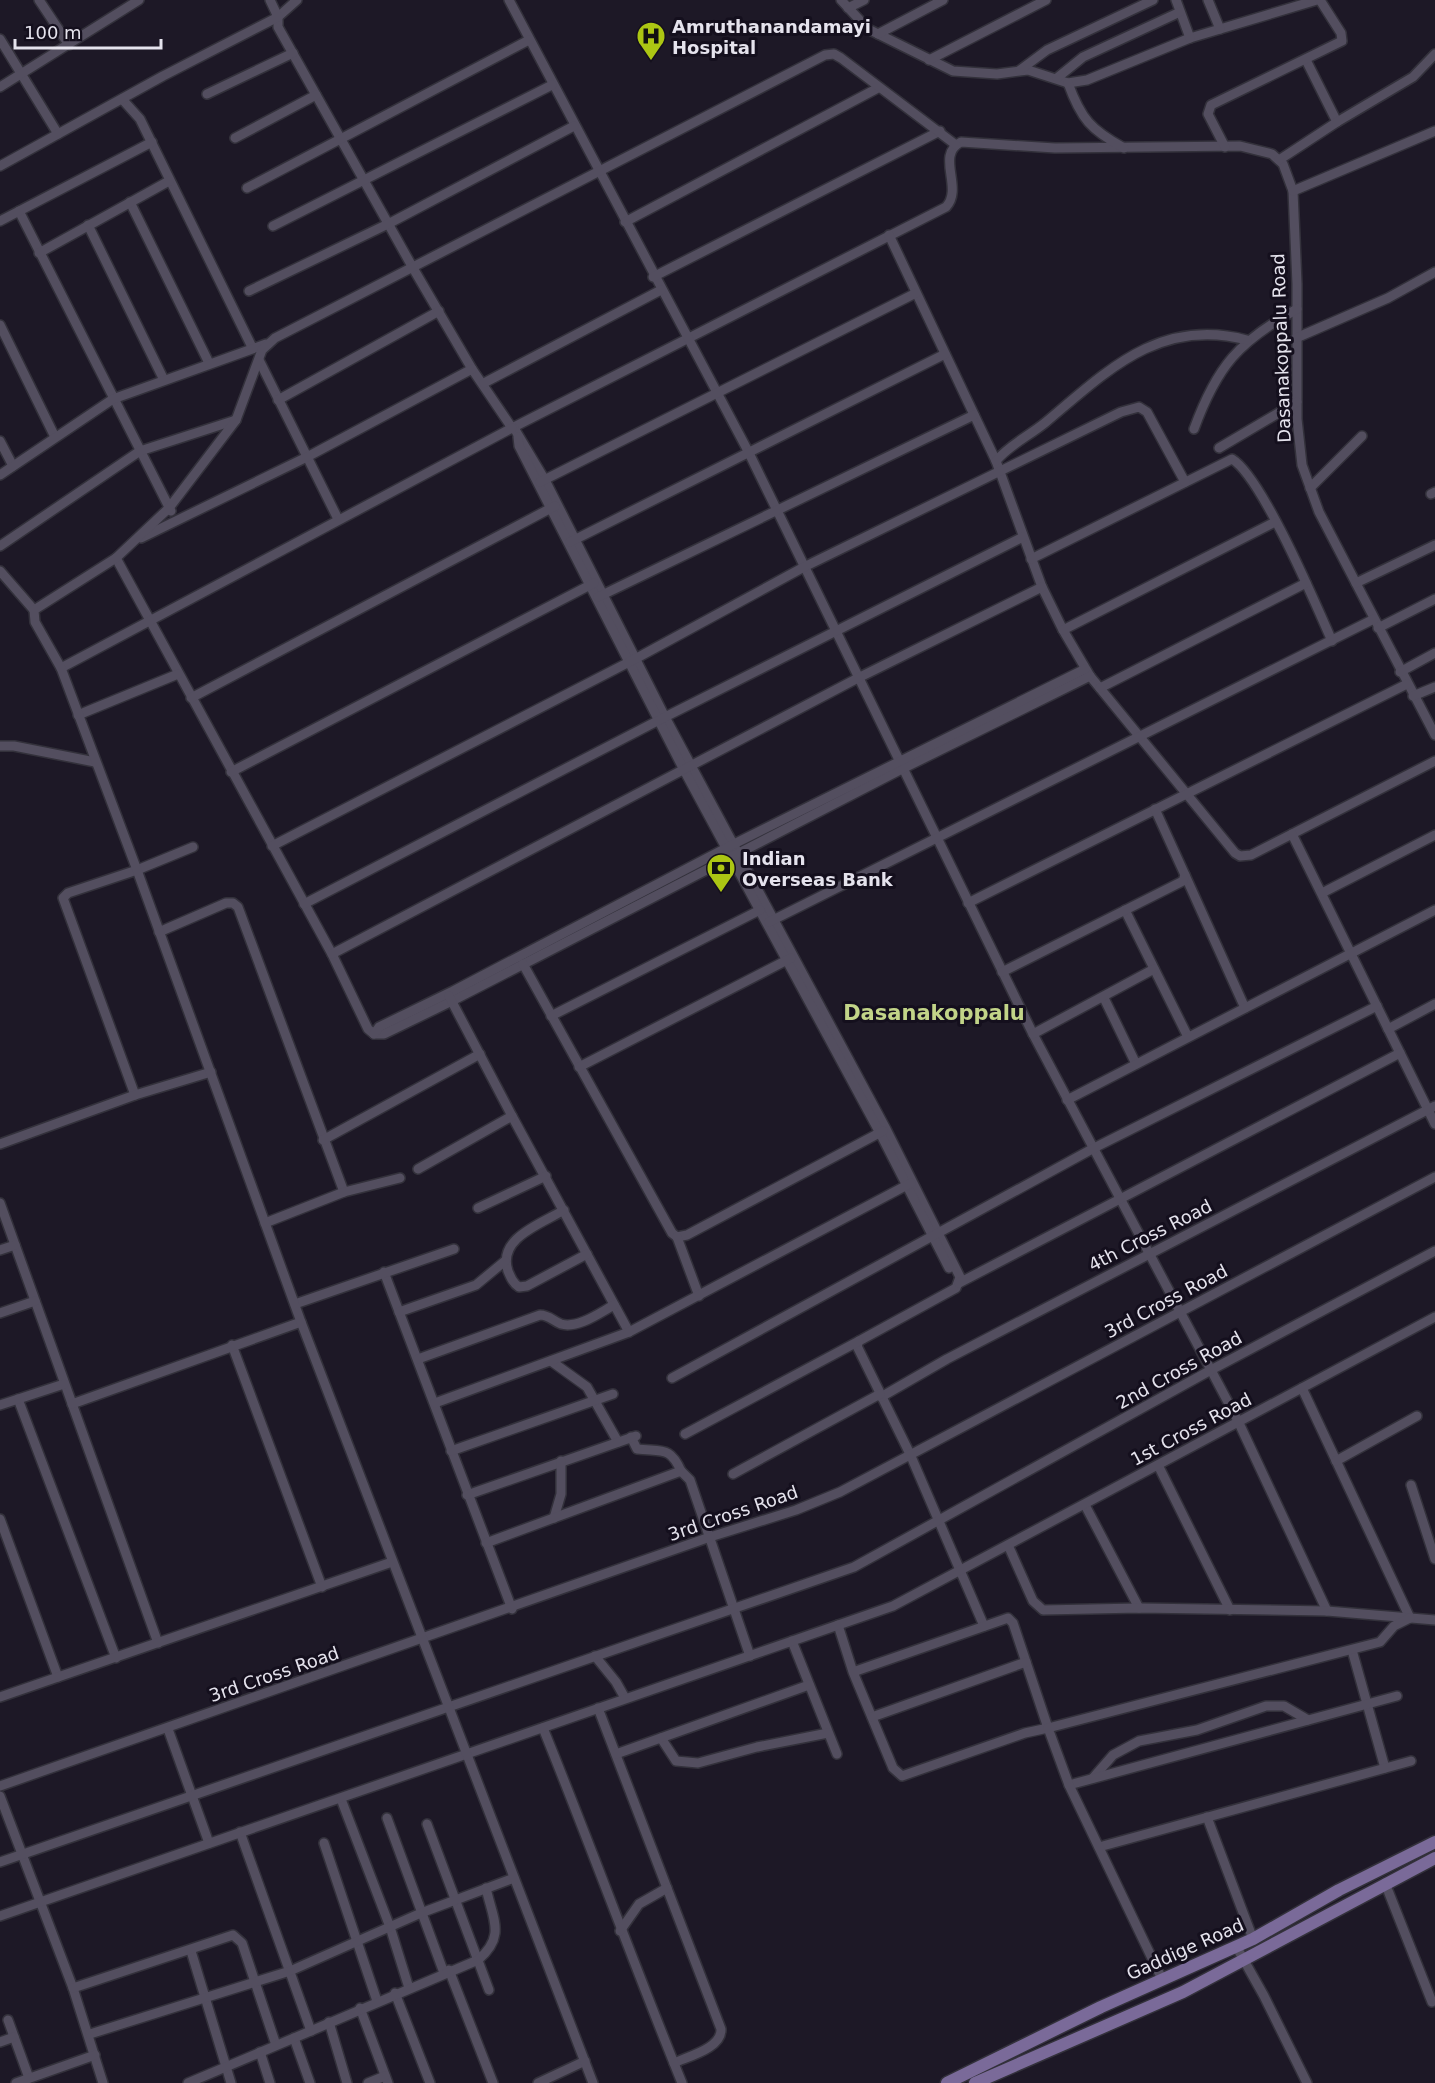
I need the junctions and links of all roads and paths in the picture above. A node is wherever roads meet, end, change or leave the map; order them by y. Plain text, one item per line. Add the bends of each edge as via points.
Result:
1 (39, 0) edge
2 (139, 0) edge
3 (270, 0) edge
4 (297, 0) edge
5 (509, 0) edge
6 (841, 0) edge
7 (864, 0) edge
8 (943, 0) edge
9 (1046, 0) edge
10 (1153, 0) edge
11 (1176, 0) edge
12 (1208, 0) edge
13 (1318, 0) edge
14 (848, 8) junction
15 (1180, 12) junction
16 (278, 17) junction
17 (1220, 29) junction
18 (878, 34) junction
19 (1190, 38) junction
20 (0, 39) edge
21 (529, 40) junction
22 (69, 45) junction
23 (292, 53) junction
24 (1435, 54) edge
25 (929, 60) junction
26 (1306, 60) junction
27 (1020, 70) junction
28 (22, 75) junction
29 (1057, 78) junction
30 (1068, 83) junction
31 (552, 85) junction
32 (0, 87) edge
33 (878, 88) junction
34 (207, 94) dead end
35 (316, 95) junction
36 (122, 99) junction
37 (1337, 122) junction
38 (574, 126) junction
39 (940, 131) junction
40 (1435, 131) edge
41 (58, 134) junction
42 (235, 138) dead end
43 (340, 139) junction
44 (152, 142) junction
45 (956, 145) junction
46 (1225, 147) junction
47 (1126, 149) junction
48 (1279, 160) junction
49 (0, 166) edge
50 (597, 171) junction
51 (362, 179) junction
52 (169, 181) junction
53 (247, 188) dead end
54 (1293, 191) junction
55 (130, 202) junction
56 (19, 211) junction
57 (0, 220) edge
58 (625, 222) junction
59 (388, 224) junction
60 (88, 225) junction
61 (273, 226) dead end
62 (889, 235) junction
63 (39, 253) junction
64 (413, 268) junction
65 (1435, 272) edge
66 (653, 277) junction
67 (661, 290) junction
68 (249, 291) dead end
69 (916, 293) junction
70 (1297, 309) junction
71 (439, 311) junction
72 (0, 325) edge
73 (688, 338) junction
74 (1296, 338) junction
75 (1247, 340) junction
76 (266, 344) junction
77 (252, 347) junction
78 (945, 354) junction
79 (259, 360) junction
80 (209, 363) junction
81 (472, 369) junction
82 (164, 380) junction
83 (484, 383) junction
84 (715, 393) junction
85 (113, 399) junction
86 (278, 400) junction
87 (1297, 402) junction
88 (974, 415) junction
89 (236, 420) junction
90 (1194, 429) dead end
91 (515, 431) junction
92 (1362, 436) dead end
93 (55, 437) junction
94 (0, 441) edge
95 (1219, 447) dead end
96 (140, 451) junction
97 (748, 452) junction
98 (307, 457) junction
99 (996, 461) junction
100 (13, 466) junction
101 (1000, 472) junction
102 (0, 475) edge
103 (542, 482) junction
104 (1185, 482) junction
105 (1310, 488) junction
106 (554, 507) junction
107 (169, 508) junction
108 (777, 511) junction
109 (338, 519) junction
110 (177, 521) junction
111 (1275, 522) junction
112 (1023, 537) junction
113 (572, 541) junction
114 (134, 542) junction
115 (1435, 545) edge
116 (0, 546) edge
117 (116, 558) junction
118 (1031, 559) junction
119 (804, 567) junction
120 (0, 571) edge
121 (593, 583) junction
122 (1306, 583) junction
123 (1356, 583) junction
124 (1042, 587) junction
125 (600, 596) junction
126 (1435, 599) edge
127 (34, 610) junction
128 (150, 618) junction
129 (1376, 624) junction
130 (1063, 630) junction
131 (834, 631) junction
132 (1332, 641) junction
133 (1435, 653) edge
134 (631, 660) junction
135 (61, 668) junction
136 (1088, 672) junction
137 (1400, 672) junction
138 (178, 674) junction
139 (858, 678) junction
140 (1407, 684) junction
141 (1435, 687) edge
142 (1100, 688) junction
143 (1413, 696) junction
144 (191, 698) junction
145 (78, 715) junction
146 (662, 719) junction
147 (1435, 735) edge
148 (1140, 739) junction
149 (0, 746) edge
150 (1435, 761) edge
151 (95, 762) junction
152 (900, 765) junction
153 (688, 768) junction
154 (231, 772) junction
155 (1186, 792) junction
156 (1155, 809) junction
157 (1292, 834) junction
158 (1435, 835) edge
159 (938, 839) junction
160 (272, 846) junction
161 (194, 847) dead end
162 (732, 851) junction
163 (137, 870) junction
164 (1185, 875) junction
165 (1322, 893) junction
166 (968, 903) junction
167 (304, 904) junction
168 (760, 910) junction
169 (1125, 910) junction
170 (1435, 910) edge
171 (770, 922) junction
172 (159, 932) junction
173 (332, 954) junction
174 (1352, 954) junction
175 (789, 959) junction
176 (523, 964) junction
177 (1154, 969) junction
178 (1002, 972) junction
179 (450, 997) junction
180 (1104, 998) junction
181 (1435, 1004) edge
182 (1377, 1006) junction
183 (1245, 1008) junction
184 (551, 1016) junction
185 (1388, 1029) junction
186 (1033, 1035) junction
187 (1188, 1037) junction
188 (1400, 1053) junction
189 (480, 1054) junction
190 (1136, 1064) junction
191 (579, 1067) junction
192 (211, 1072) junction
193 (135, 1095) junction
194 (1067, 1100) junction
195 (1432, 1108) edge
196 (512, 1116) junction
197 (1435, 1124) edge
198 (883, 1131) junction
199 (323, 1140) junction
200 (0, 1144) edge
201 (1095, 1148) junction
202 (418, 1169) dead end
203 (546, 1176) junction
204 (1435, 1177) edge
205 (400, 1178) dead end
206 (909, 1184) junction
207 (344, 1192) junction
208 (1119, 1201) junction
209 (0, 1203) edge
210 (478, 1208) dead end
211 (564, 1210) junction
212 (265, 1223) junction
213 (934, 1234) junction
214 (677, 1237) junction
215 (15, 1245) junction
216 (454, 1249) dead end
217 (0, 1250) edge
218 (1435, 1251) edge
219 (587, 1254) junction
220 (1148, 1254) junction
221 (505, 1261) junction
222 (384, 1272) junction
223 (960, 1283) junction
224 (699, 1296) junction
225 (35, 1301) junction
226 (295, 1304) junction
227 (614, 1305) junction
228 (399, 1312) junction
229 (0, 1313) edge
230 (1179, 1313) junction
231 (1435, 1317) edge
232 (301, 1322) junction
233 (629, 1332) junction
234 (859, 1341) junction
235 (232, 1345) junction
236 (418, 1359) junction
237 (551, 1361) junction
238 (1211, 1370) junction
239 (672, 1378) dead end
240 (64, 1384) junction
241 (1302, 1388) junction
242 (614, 1394) dead end
243 (881, 1396) junction
244 (18, 1399) junction
245 (595, 1402) junction
246 (435, 1403) junction
247 (72, 1404) junction
248 (0, 1405) edge
249 (1417, 1416) dead end
250 (1238, 1421) junction
251 (685, 1434) dead end
252 (618, 1442) junction
253 (451, 1451) junction
254 (910, 1454) junction
255 (561, 1461) junction
256 (1336, 1461) junction
257 (1158, 1465) junction
258 (681, 1472) junction
259 (733, 1474) dead end
260 (1411, 1485) dead end
261 (467, 1495) junction
262 (1085, 1505) junction
263 (554, 1518) junction
264 (0, 1519) edge
265 (940, 1520) junction
266 (710, 1537) junction
267 (486, 1543) junction
268 (1008, 1545) junction
269 (1435, 1559) edge
270 (392, 1562) junction
271 (962, 1569) junction
272 (322, 1587) junction
273 (734, 1607) junction
274 (1139, 1608) junction
275 (512, 1609) junction
276 (1230, 1610) junction
277 (1327, 1611) junction
278 (1410, 1618) junction
279 (1435, 1620) edge
280 (838, 1625) junction
281 (984, 1626) junction
282 (423, 1639) junction
283 (792, 1641) junction
284 (158, 1643) junction
285 (1352, 1650) junction
286 (595, 1656) junction
287 (750, 1656) junction
288 (116, 1658) junction
289 (1026, 1662) junction
290 (853, 1672) junction
291 (58, 1677) junction
292 (809, 1685) junction
293 (1396, 1696) dead end
294 (0, 1697) edge
295 (625, 1698) junction
296 (1366, 1704) junction
297 (447, 1708) junction
298 (598, 1708) junction
299 (872, 1717) junction
300 (1308, 1720) junction
301 (543, 1728) junction
302 (1048, 1728) junction
303 (168, 1729) junction
304 (828, 1733) junction
305 (661, 1738) junction
306 (616, 1754) junction
307 (837, 1754) dead end
308 (467, 1755) junction
309 (1411, 1761) dead end
310 (1385, 1768) junction
311 (1092, 1779) junction
312 (1069, 1785) junction
313 (0, 1786) edge
314 (0, 1796) edge
315 (191, 1796) junction
316 (340, 1799) junction
317 (1208, 1817) junction
318 (387, 1818) dead end
319 (427, 1824) dead end
320 (240, 1832) junction
321 (1435, 1842) edge
322 (209, 1843) junction
323 (324, 1843) dead end
324 (1099, 1847) junction
325 (22, 1855) junction
326 (1435, 1858) edge
327 (0, 1862) edge
328 (514, 1878) junction
329 (1385, 1883) junction
330 (486, 1888) junction
331 (667, 1888) junction
332 (455, 1899) junction
333 (39, 1902) junction
334 (421, 1913) junction
335 (0, 1916) edge
336 (390, 1927) junction
337 (620, 1932) junction
338 (1253, 1939) junction
339 (357, 1941) junction
340 (1236, 1946) junction
341 (191, 1951) junction
342 (478, 1960) junction
343 (1245, 1961) junction
344 (290, 1971) junction
345 (446, 1972) junction
346 (1162, 1978) junction
347 (255, 1983) junction
348 (74, 1988) junction
349 (409, 1988) junction
350 (489, 1990) dead end
351 (395, 1994) junction
352 (205, 1996) junction
353 (378, 2001) junction
354 (1432, 2002) dead end
355 (360, 2008) junction
356 (8, 2020) dead end
357 (329, 2022) junction
358 (311, 2031) junction
359 (90, 2034) junction
360 (14, 2037) junction
361 (294, 2038) junction
362 (0, 2042) edge
363 (276, 2045) junction
364 (260, 2052) junction
365 (95, 2055) junction
366 (585, 2061) junction
367 (674, 2063) junction
368 (226, 2067) junction
369 (29, 2078) junction
370 (386, 2079) edge
371 (15, 2083) edge
372 (104, 2083) edge
373 (188, 2083) edge
374 (231, 2083) edge
375 (270, 2083) edge
376 (310, 2083) edge
377 (347, 2083) edge
378 (368, 2083) edge
379 (430, 2083) edge
380 (493, 2083) edge
381 (538, 2083) edge
382 (593, 2083) edge
383 (682, 2083) edge
384 (947, 2083) edge
385 (975, 2083) edge
386 (1306, 2083) edge

1 - 22 street
2 - 22 street
3 - 16 street
4 - 16 street
5 - 21 street
6 - 14 street
7 - 14 street
8 - 18 street
9 - 25 street
10 - 27 street via 1047,50
11 - 15 street
12 - 17 street
13 - 17 street
13 - 26 street via 1341,33 1342,41
14 - 18 street
15 - 19 street
15 - 29 street via 1083,57
16 - 23 street via 278,27
16 - 36 street
17 - 19 street
18 - 25 street
19 - 30 street via 1087,80
20 - 28 street
21 - 31 street
21 - 43 street
22 - 28 street
23 - 34 street
23 - 35 street
24 - 37 street via 1413,77
25 - 27 street via 968,73
26 - 37 street
26 - 46 street via 1211,105 1208,114
27 - 29 street
28 - 32 street
28 - 41 street
29 - 30 street
30 - 47 street via 1087,123
31 - 38 street
31 - 51 street
33 - 39 street
33 - 50 street via 841,58 830,54
33 - 58 street
35 - 42 street
35 - 43 street
36 - 41 street
36 - 44 street via 140,119
37 - 48 street
38 - 50 street
38 - 59 street
39 - 45 street
39 - 66 street
40 - 54 street
41 - 49 street
43 - 51 street
43 - 53 street
44 - 52 street
44 - 56 street
45 - 47 street via 967,142
45 - 62 street via 949,155 951,201
46 - 47 street
46 - 48 street via 1240,146 1272,154
48 - 54 street, Dasanakoppalu Road
50 - 58 street
50 - 64 street
51 - 59 street
51 - 61 street
52 - 55 street
52 - 77 street
54 - 70 street, Dasanakoppalu Road
55 - 60 street
55 - 80 street
56 - 57 street
56 - 63 street
58 - 66 street
59 - 64 street
59 - 68 street
60 - 63 street
60 - 82 street
62 - 69 street
62 - 73 street
63 - 85 street
64 - 71 street
64 - 76 street
65 - 74 street via 1388,298
66 - 67 street
67 - 73 street
67 - 83 street
69 - 78 street
69 - 84 street
70 - 74 street, Dasanakoppalu Road
70 - 75 street
71 - 81 street
71 - 86 street
72 - 93 street
73 - 84 street
73 - 91 street
74 - 87 street, Dasanakoppalu Road
75 - 90 street via 1214,385
75 - 99 street via 1222,333 1198,334 1145,348 1122,360
76 - 77 street
76 - 79 street
77 - 80 street
78 - 88 street
78 - 97 street
79 - 86 street
79 - 89 street
80 - 82 street
81 - 83 street
81 - 98 street
82 - 85 street
83 - 91 street
84 - 97 street
84 - 103 street
85 - 93 street
85 - 96 street
86 - 98 street
87 - 95 street
87 - 105 street, Dasanakoppalu Road via 1302,465
88 - 99 street
88 - 108 street
89 - 96 street
89 - 107 street
91 - 103 street
91 - 109 street
92 - 105 street
93 - 100 street
94 - 100 street
96 - 107 street
96 - 116 street
97 - 108 street
97 - 113 street
98 - 109 street
98 - 110 street
99 - 101 street
100 - 102 street
101 - 104 street via 1121,412 1139,407 1147,412
101 - 112 street
101 - 119 street
103 - 106 street
104 - 111 street via 1232,459
104 - 118 street
105 - 123 street, Dasanakoppalu Road
106 - 113 street
106 - 144 street
107 - 110 street
107 - 114 street
108 - 119 street
108 - 125 street
109 - 128 street
110 - 114 street
111 - 122 street
111 - 130 street
112 - 118 street
112 - 131 street
113 - 121 street
114 - 117 street
115 - 123 street
117 - 127 street
117 - 128 street
118 - 124 street
119 - 131 street
119 - 134 street
120 - 127 street
121 - 125 street
121 - 154 street
122 - 132 street
122 - 142 street
123 - 129 street, Dasanakoppalu Road
124 - 130 street
124 - 139 street
125 - 134 street
126 - 129 street
127 - 135 street via 35,622
128 - 135 street
128 - 138 street
129 - 132 street
129 - 137 street, Dasanakoppalu Road
130 - 136 street
131 - 139 street
131 - 146 street
132 - 148 street
133 - 137 street
134 - 146 street
134 - 160 street
135 - 145 street
136 - 142 street
136 - 152 street
137 - 140 street, Dasanakoppalu Road
138 - 144 street
138 - 145 street
139 - 152 street
139 - 153 street
140 - 143 street, Dasanakoppalu Road
140 - 155 street
141 - 143 street
142 - 148 street
143 - 147 street, Dasanakoppalu Road
144 - 154 street
145 - 151 street
146 - 153 street
146 - 167 street
148 - 155 street
148 - 159 street
149 - 151 street
150 - 157 street
151 - 163 street
152 - 159 street
152 - 162 street
153 - 162 street
153 - 173 street
154 - 160 street
155 - 156 street
155 - 157 street via 1240,856 1251,855
156 - 164 street
156 - 166 street
157 - 165 street
158 - 165 street
159 - 166 street
159 - 171 street
160 - 167 street
161 - 163 street
162 - 168 street
162 - 171 street
162 - 176 street
162 - 179 street
163 - 172 street
163 - 193 street via 63,898
164 - 169 street via 1179,884
164 - 183 street
165 - 174 street
166 - 178 street
167 - 173 street
168 - 171 street
168 - 184 street
169 - 177 street
169 - 178 street
170 - 174 street
171 - 175 street
172 - 192 street
172 - 199 street via 226,903 238,907
173 - 179 street via 374,1034 379,1027
174 - 182 street
174 - 183 street
175 - 191 street
175 - 198 street
176 - 179 street
176 - 184 street
177 - 180 street
177 - 187 street
178 - 186 street
179 - 189 street
180 - 186 street
180 - 190 street
181 - 185 street
182 - 185 street
182 - 201 street
183 - 187 street
184 - 191 street
185 - 188 street
186 - 194 street
187 - 190 street
188 - 195 street
188 - 208 street
189 - 196 street
189 - 199 street
190 - 194 street
191 - 214 street
192 - 193 street
192 - 212 street
193 - 200 street
194 - 201 street
195 - 197 street
195 - 220 street, 4th Cross Road
196 - 202 street
196 - 203 street
198 - 206 street
198 - 214 street
199 - 207 street
201 - 208 street
201 - 213 street
203 - 210 street
203 - 211 street
204 - 230 street, 3rd Cross Road
205 - 207 street
206 - 213 street
206 - 224 street
207 - 212 street
208 - 220 street
208 - 223 street
209 - 215 street
211 - 219 street
211 - 221 street via 516,1238
212 - 226 street
213 - 223 street
213 - 239 street
214 - 224 street
215 - 217 street
215 - 225 street
216 - 222 street
218 - 238 street, 2nd Cross Road
219 - 221 street via 523,1287 515,1285
219 - 227 street
220 - 230 street
220 - 243 street, 4th Cross Road
221 - 228 street via 476,1285
222 - 226 street
222 - 228 street
223 - 234 street
224 - 233 street
225 - 229 street
225 - 240 street
226 - 232 street
227 - 233 street
227 - 236 street via 574,1324 540,1315
228 - 236 street
230 - 238 street
230 - 254 street, 3rd Cross Road
231 - 241 street, 1st Cross Road
232 - 235 street
232 - 270 street
233 - 237 street
234 - 243 street via 857,1346
234 - 251 street
235 - 247 street
235 - 272 street
236 - 246 street
237 - 245 street via 587,1387
237 - 246 street
238 - 250 street
238 - 265 street, 2nd Cross Road
240 - 244 street
240 - 247 street
241 - 250 street, 1st Cross Road
241 - 256 street
242 - 245 street
243 - 254 street
243 - 259 street, 4th Cross Road
244 - 248 street
244 - 288 street
245 - 252 street
245 - 253 street
246 - 253 street
247 - 284 street
249 - 256 street
250 - 257 street, 1st Cross Road
250 - 277 street
252 - 255 street
252 - 258 street via 633,1437 637,1449 666,1451 674,1455
253 - 261 street
254 - 265 street
254 - 266 street, 3rd Cross Road via 796,1510
255 - 261 street
255 - 263 street via 561,1494
256 - 278 street
257 - 262 street, 1st Cross Road
257 - 276 street
258 - 263 street
258 - 266 street via 690,1480
260 - 269 street
261 - 267 street
262 - 268 street, 1st Cross Road
262 - 274 street
263 - 267 street
264 - 291 street
265 - 271 street
265 - 273 street, 2nd Cross Road via 854,1567
266 - 273 street
266 - 275 street, 3rd Cross Road
267 - 275 street
268 - 271 street, 1st Cross Road
268 - 274 street via 1033,1601 1043,1610
270 - 272 street
270 - 282 street
271 - 280 street, 1st Cross Road via 893,1606
271 - 281 street
272 - 284 street
273 - 286 street, 2nd Cross Road
273 - 287 street
274 - 276 street
275 - 282 street, 3rd Cross Road
276 - 277 street
277 - 278 street
278 - 279 street
278 - 285 street via 1394,1626 1380,1642
280 - 283 street, 1st Cross Road
280 - 290 street
281 - 289 street via 1004,1619 1011,1621
281 - 290 street
282 - 297 street
282 - 303 street, 3rd Cross Road
283 - 287 street, 1st Cross Road
283 - 292 street
284 - 288 street
285 - 296 street
285 - 302 street
286 - 295 street
286 - 297 street, 2nd Cross Road
287 - 295 street, 1st Cross Road
288 - 291 street
289 - 299 street
289 - 302 street
290 - 299 street
291 - 294 street
292 - 304 street
292 - 305 street
293 - 296 street
295 - 298 street, 1st Cross Road
296 - 300 street
296 - 310 street
297 - 308 street
297 - 315 street, 2nd Cross Road
298 - 301 street, 1st Cross Road
298 - 306 street
299 - 302 street via 893,1768 902,1776
300 - 311 street
300 - 311 street via 1275,1705 1205,1728 1139,1741 1113,1755
301 - 308 street, 1st Cross Road
301 - 337 street
302 - 312 street
303 - 313 street, 3rd Cross Road
303 - 315 street
304 - 305 street via 698,1763 676,1761
304 - 307 street
305 - 306 street
306 - 331 street
308 - 316 street, 1st Cross Road
308 - 328 street
309 - 310 street
310 - 317 street
311 - 312 street
312 - 324 street
314 - 325 street
315 - 322 street
315 - 325 street, 2nd Cross Road
316 - 320 street, 1st Cross Road
316 - 336 street
317 - 324 street
317 - 338 street
318 - 334 street
319 - 332 street
320 - 322 street, 1st Cross Road
320 - 344 street
321 - 338 main road, Gaddige Road
322 - 333 street, 1st Cross Road
323 - 339 street
324 - 346 street
325 - 327 street, 2nd Cross Road
325 - 333 street
326 - 329 main road, Gaddige Road
328 - 330 street
328 - 366 street
329 - 343 main road, Gaddige Road
329 - 354 street
330 - 332 street
330 - 342 street via 496,1938 491,1949
331 - 337 street via 639,1904
331 - 367 street via 722,2036 716,2043
332 - 334 street
332 - 342 street
333 - 335 street, 1st Cross Road
333 - 348 street
334 - 336 street
334 - 345 street
336 - 339 street
336 - 349 street
337 - 367 street
338 - 340 main road, Gaddige Road
339 - 344 street
339 - 353 street
340 - 343 street
340 - 346 main road, Gaddige Road
341 - 347 street via 228,1935 236,1936
341 - 348 street
341 - 352 street
342 - 345 street
342 - 350 street
343 - 385 main road, Gaddige Road
343 - 386 street
344 - 347 street
344 - 358 street
345 - 349 street
345 - 380 street
346 - 384 main road, Gaddige Road
347 - 352 street
347 - 363 street
348 - 359 street
349 - 351 street
351 - 353 street
351 - 379 street
352 - 359 street
352 - 368 street
353 - 355 street
355 - 357 street
355 - 370 street
356 - 360 street
357 - 358 street
357 - 377 street
358 - 361 street
359 - 365 street
360 - 362 street
360 - 369 street
361 - 363 street
361 - 376 street
363 - 364 street
364 - 368 street
364 - 375 street
365 - 369 street
365 - 372 street
366 - 381 street
366 - 382 street
367 - 383 street
368 - 373 street
368 - 374 street
369 - 371 street
370 - 378 street

